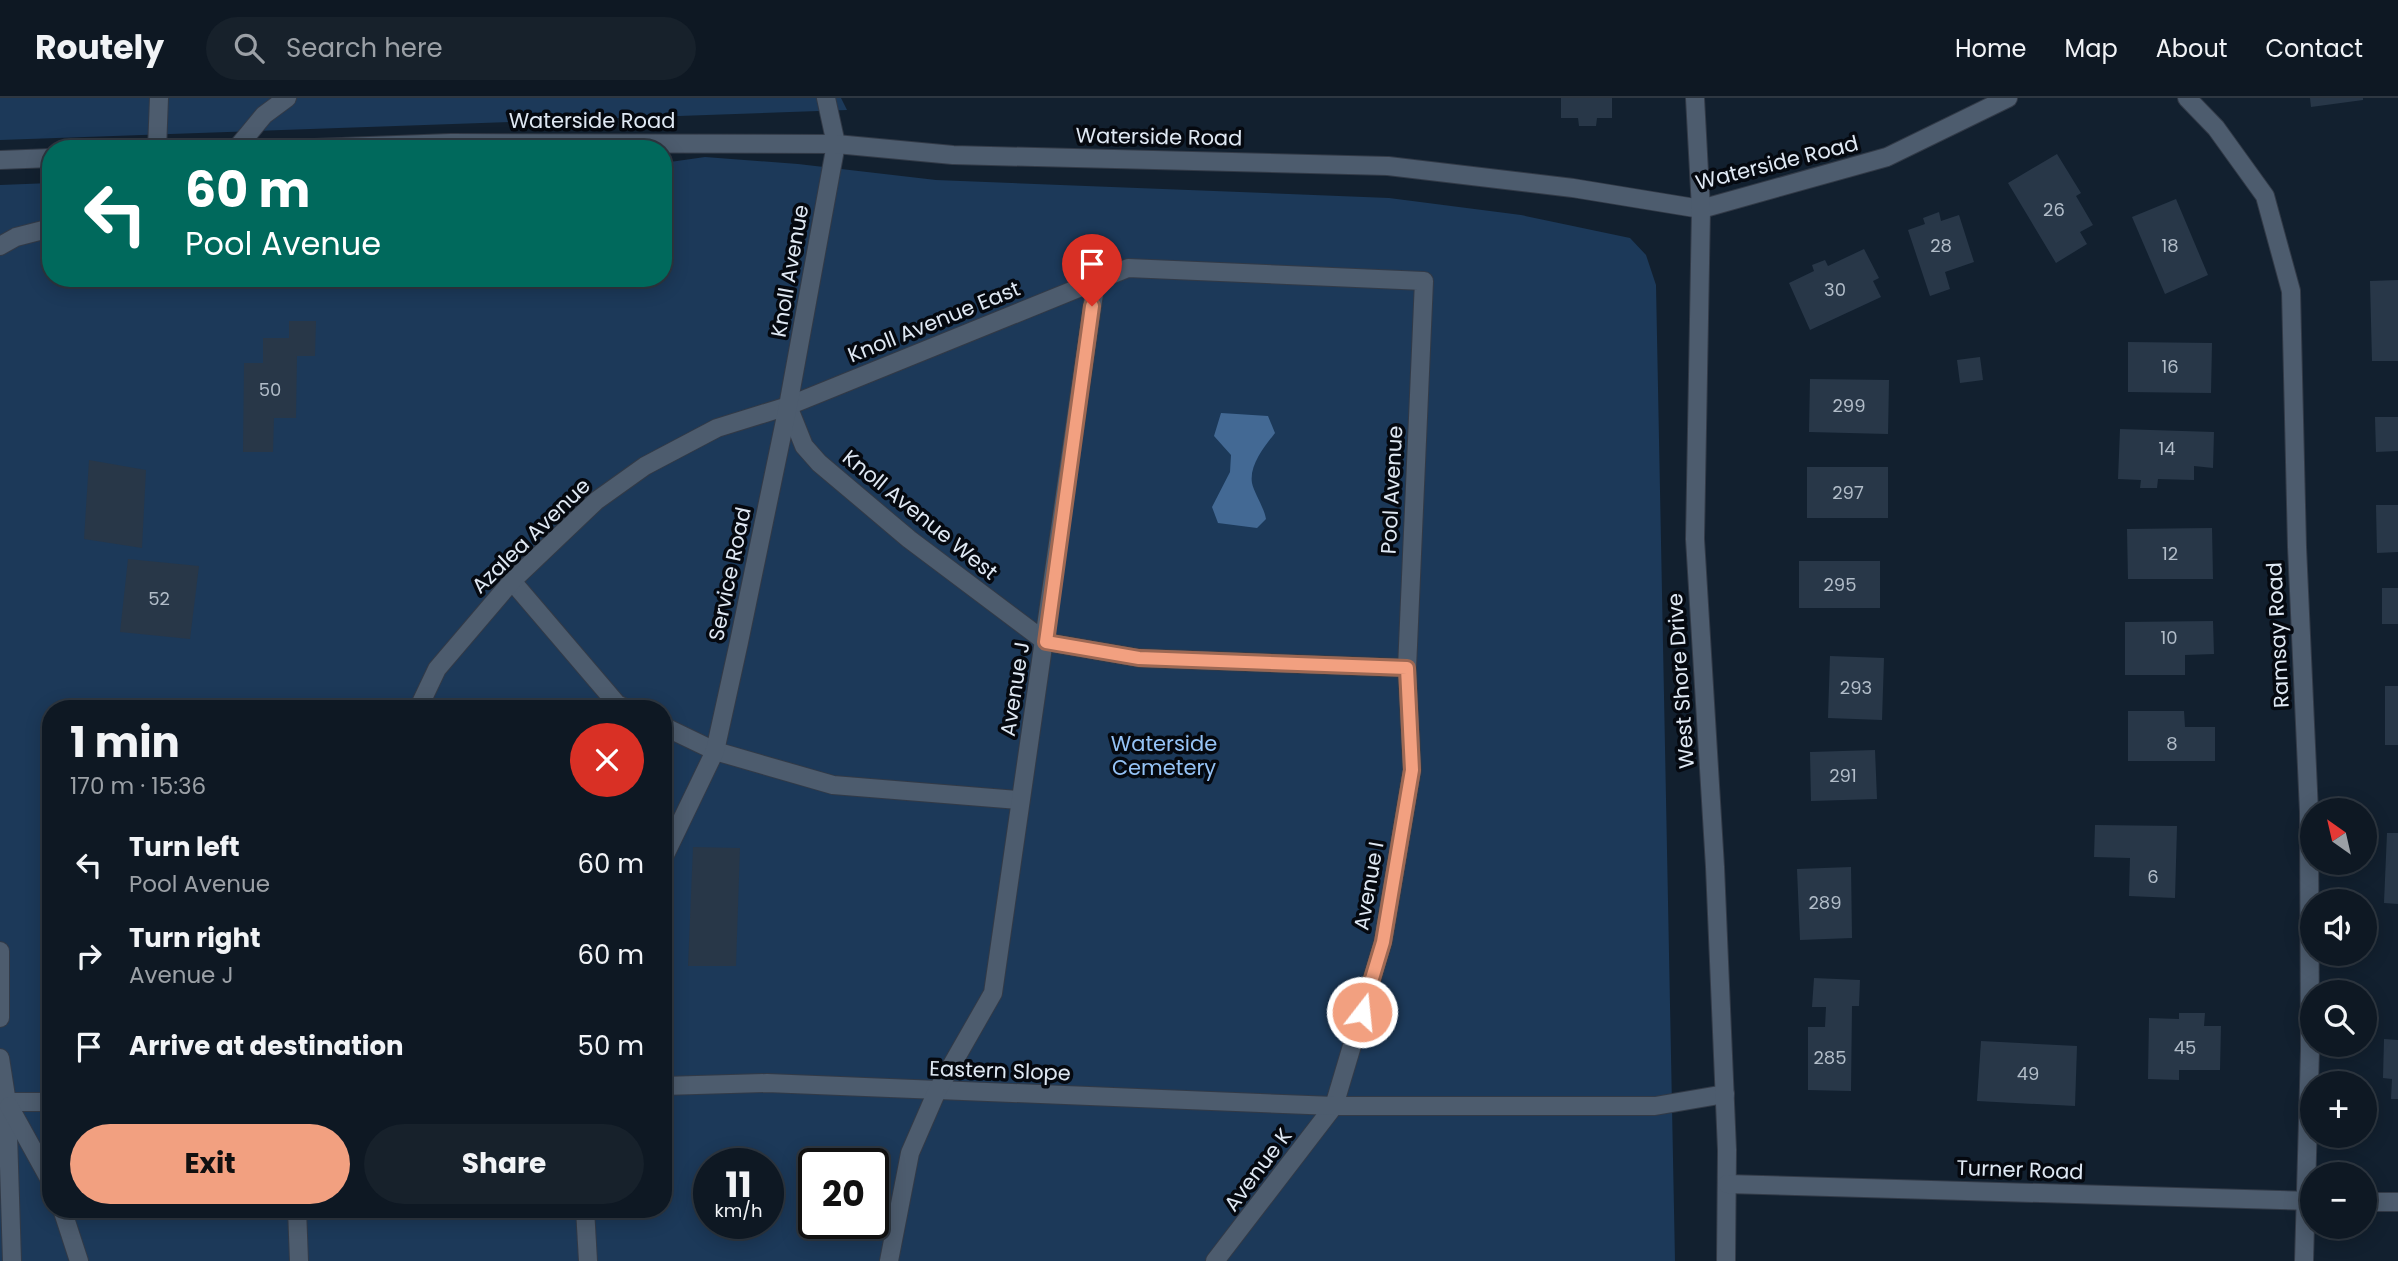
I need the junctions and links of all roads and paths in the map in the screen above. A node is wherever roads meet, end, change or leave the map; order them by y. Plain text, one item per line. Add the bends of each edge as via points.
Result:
1 (159, 98) edge
2 (287, 98) edge
3 (827, 98) edge
4 (1695, 98) edge
5 (2008, 98) edge
6 (2187, 98) edge
7 (157, 140) edge
8 (243, 140) edge
9 (672, 144) edge
10 (836, 144) junction
11 (42, 158) edge
12 (0, 160) edge
13 (1701, 209) junction
14 (42, 230) edge
15 (0, 246) edge
16 (1096, 280) junction
17 (788, 406) junction
18 (512, 581) junction
19 (1046, 642) junction
20 (1407, 668) junction
21 (422, 700) edge
22 (615, 700) edge
23 (672, 730) edge
24 (715, 751) junction
25 (1019, 800) junction
26 (672, 840) edge
27 (0, 951) edge
28 (0, 970) edge
29 (0, 1018) edge
30 (0, 1058) edge
31 (672, 1086) edge
32 (937, 1091) junction
33 (1725, 1094) junction
34 (42, 1102) edge
35 (4, 1103) edge
36 (1334, 1106) junction
37 (2309, 1162) edge
38 (42, 1167) edge
39 (1727, 1184) junction
40 (2300, 1201) edge
41 (2377, 1202) edge
42 (2398, 1202) edge
43 (65, 1218) edge
44 (297, 1218) edge
45 (586, 1218) edge
46 (2305, 1239) edge
47 (12, 1261) edge
48 (79, 1261) edge
49 (299, 1261) edge
50 (588, 1261) edge
51 (889, 1261) edge
52 (1215, 1261) edge
53 (1726, 1261) edge
54 (2304, 1261) edge

1 - 7 street
2 - 8 street via 264,115
3 - 10 street
4 - 13 street, West Shore Drive
5 - 13 street, Waterside Road via 1887,157
6 - 37 street, Ramsay Road via 2216,128 2265,196 2291,291 2309,812
9 - 10 street, Waterside Road
10 - 13 street, Waterside Road via 953,155 1388,166
10 - 17 street, Knoll Avenue
11 - 12 street
13 - 33 street, West Shore Drive via 1695,539
14 - 15 street
16 - 17 street, Knoll Avenue East
16 - 19 street, Avenue J
16 - 20 street, Pool Avenue via 1128,268 1424,281
17 - 18 street, Azalea Avenue via 717,428 645,466 596,501
17 - 19 street, Knoll Avenue West via 804,446 819,463 909,539
17 - 24 street, Service Road
18 - 21 street, Azalea Avenue via 437,669
18 - 22 street
19 - 20 street via 1139,658
19 - 25 street, Avenue J
20 - 36 street, Avenue I via 1412,770 1383,942
23 - 24 street
24 - 25 street via 833,785
24 - 26 street, Service Road
25 - 32 street, Avenue J via 993,993
27 - 28 street
28 - 29 street
30 - 35 street
31 - 32 street, Eastern Slope via 767,1083
32 - 36 street, Eastern Slope
32 - 51 street via 910,1153
33 - 36 street via 1655,1106
33 - 39 street, West Shore Drive
34 - 35 street
35 - 38 street
35 - 47 street
36 - 52 street, Avenue K
39 - 40 street, Turner Road
39 - 53 street, West Shore Drive
41 - 42 street
43 - 48 street
44 - 49 street
45 - 50 street
46 - 54 street, Ramsay Road

